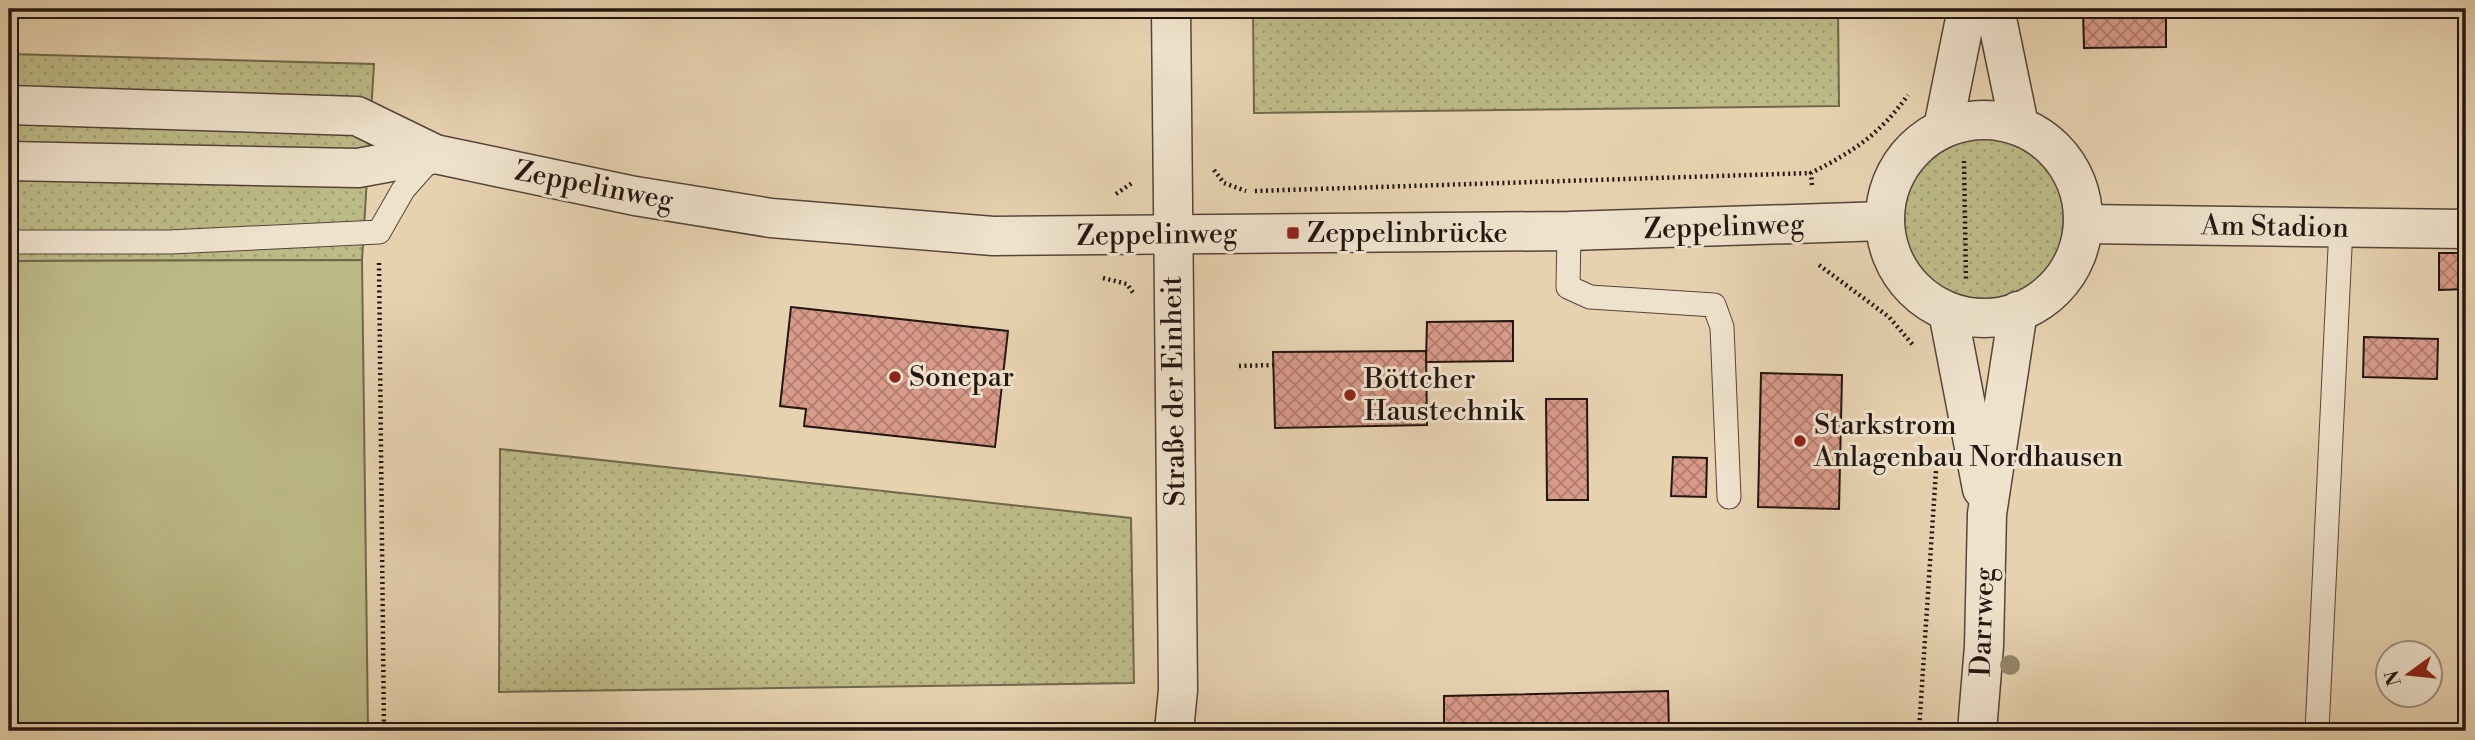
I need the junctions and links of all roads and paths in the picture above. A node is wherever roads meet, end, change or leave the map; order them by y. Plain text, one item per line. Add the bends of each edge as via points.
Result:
1 (1171, 9) edge
2 (1922, 9) edge
3 (1967, 9) edge
4 (1995, 9) edge
5 (1922, 33) dead end
6 (1911, 90) dead end
7 (9, 105) edge
8 (1953, 125) junction
9 (2019, 125) junction
10 (435, 154) junction
11 (9, 161) edge
12 (1211, 163) dead end
13 (1811, 173) junction
14 (1885, 221) junction
15 (1812, 224) junction
16 (2083, 224) junction
17 (2341, 228) junction
18 (2466, 229) edge
19 (1569, 231) junction
20 (379, 232) junction
21 (1173, 234) junction
22 (9, 242) edge
23 (2018, 312) junction
24 (1957, 315) junction
25 (1922, 355) dead end
26 (1273, 365) dead end
27 (1239, 366) dead end
28 (1936, 460) dead end
29 (1729, 497) dead end
30 (1987, 514) junction
31 (384, 731) edge
32 (1174, 731) edge
33 (1919, 731) edge
34 (1977, 731) edge
35 (2317, 731) edge

1 - 21 street, Straße der Einheit
2 - 5 path
3 - 8 street
4 - 9 street
6 - 13 path via 1890,121 1860,148
7 - 10 street, Zeppelinweg via 358,116
8 - 9 street via 1994,120
8 - 14 street via 1919,144 1900,166 1889,192
8 - 24 path
9 - 16 street via 2046,141 2067,164 2080,192
10 - 11 street, Zeppelinweg via 358,169
10 - 20 lane via 403,190
10 - 21 street, Zeppelinweg via 635,196 771,218 993,236
12 - 13 path via 1224,183 1242,191
13 - 15 path
14 - 15 street, Zeppelinweg
14 - 24 street via 1892,253 1907,280 1930,301
15 - 19 street, Zeppelinweg
15 - 25 path via 1814,262 1889,317
16 - 17 street, Am Stadion
16 - 23 street via 2077,252 2064,278 2043,298
17 - 18 street, Am Stadion
17 - 35 lane
19 - 21 street, Zeppelinweg
19 - 29 lane via 1568,287 1590,297 1714,305 1722,327
20 - 22 lane via 170,242
20 - 31 path
21 - 32 street, Straße der Einheit via 1178,690
23 - 24 street via 1996,318
23 - 30 street, Darrweg
24 - 30 street, Darrweg
26 - 27 path
28 - 33 path
30 - 34 street, Darrweg

